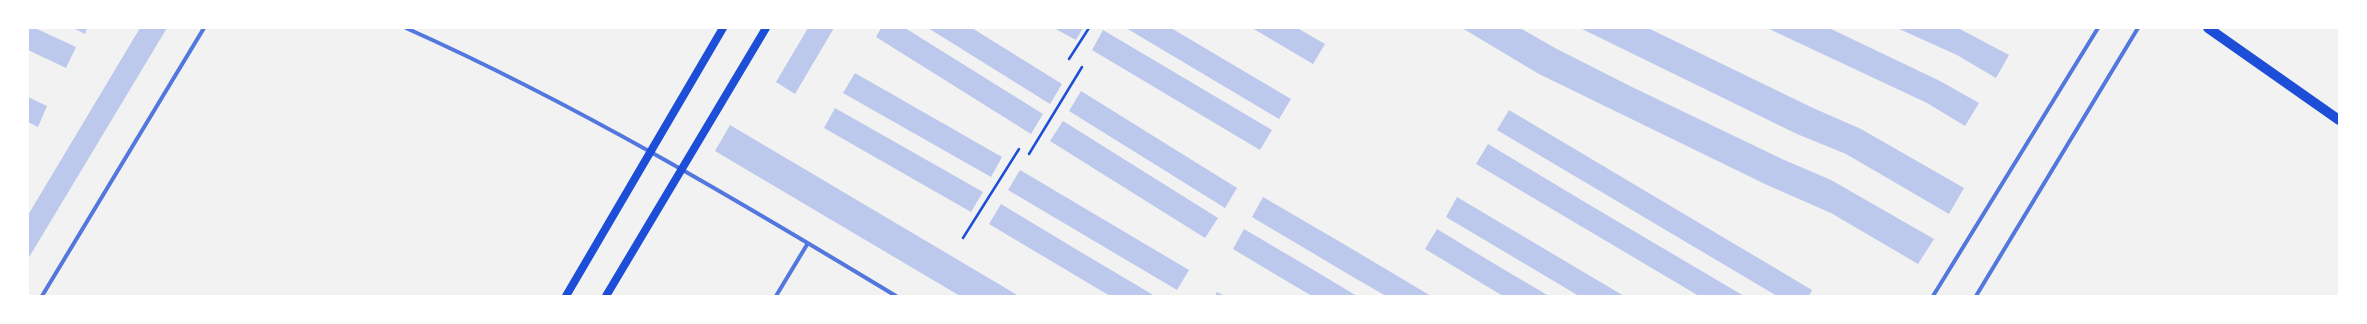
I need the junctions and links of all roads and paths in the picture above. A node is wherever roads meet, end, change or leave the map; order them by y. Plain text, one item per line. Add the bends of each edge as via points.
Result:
1 (204, 28) edge
2 (406, 28) edge
3 (724, 28) edge
4 (766, 28) edge
5 (1089, 28) edge
6 (2098, 28) edge
7 (2138, 28) edge
8 (2208, 28) edge
9 (1069, 60) dead end
10 (1082, 67) dead end
11 (2339, 120) edge
12 (1019, 149) dead end
13 (650, 152) junction
14 (1029, 154) dead end
15 (682, 170) junction
16 (963, 238) dead end
17 (808, 243) junction
18 (42, 296) edge
19 (566, 296) edge
20 (606, 296) edge
21 (776, 296) edge
22 (896, 296) edge
23 (1933, 296) edge
24 (1976, 296) edge

1 - 18 street
2 - 13 street via 482,62
3 - 13 main road
4 - 15 main road
5 - 9 path
6 - 23 street
7 - 24 street
8 - 11 main road
10 - 14 path
12 - 16 path
13 - 15 street
13 - 19 main road
15 - 17 street
15 - 20 main road
17 - 21 street
17 - 22 street

